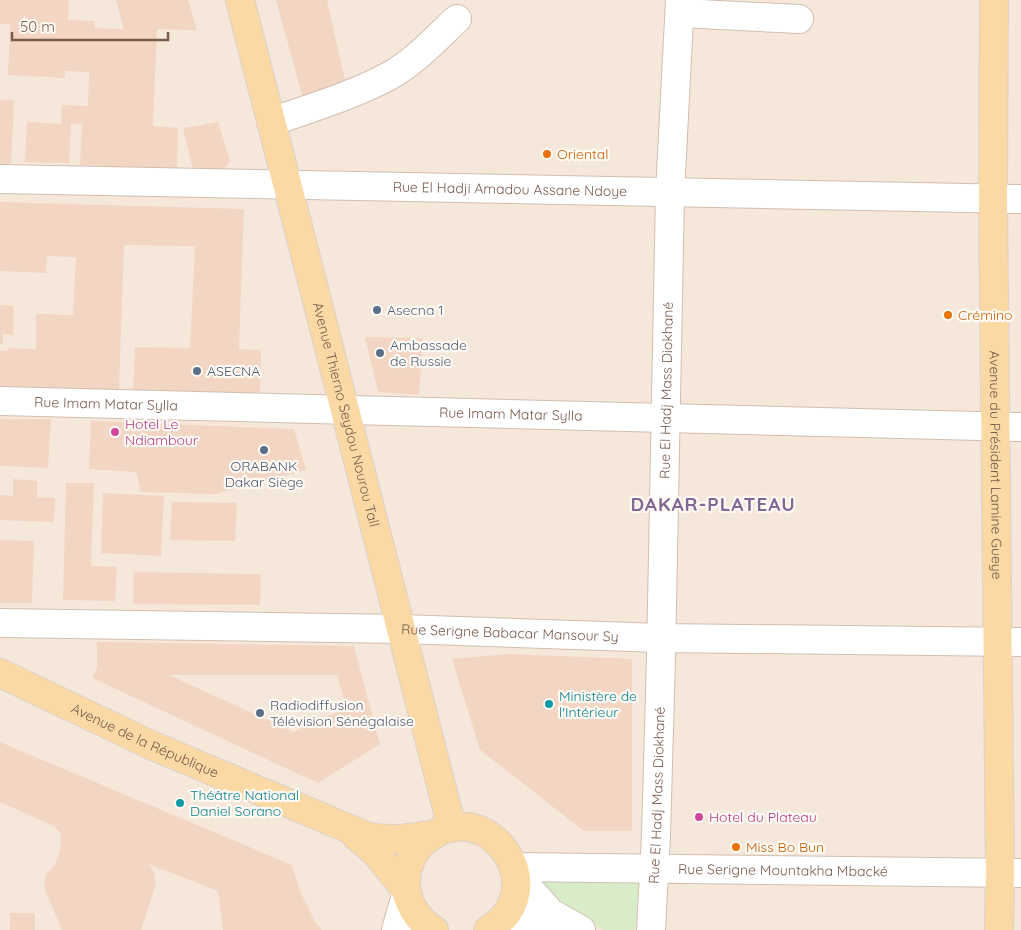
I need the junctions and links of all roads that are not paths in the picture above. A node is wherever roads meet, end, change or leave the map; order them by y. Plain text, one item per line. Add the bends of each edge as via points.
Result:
1 (240, 0) edge
2 (994, 0) edge
3 (680, 7) edge
4 (458, 19) dead end
5 (799, 19) dead end
6 (271, 122) junction
7 (0, 179) edge
8 (287, 185) junction
9 (670, 193) junction
10 (993, 198) junction
11 (1021, 199) edge
12 (0, 401) edge
13 (344, 409) junction
14 (666, 418) junction
15 (1008, 426) edge
16 (0, 623) edge
17 (401, 629) junction
18 (661, 638) junction
19 (1009, 642) edge
20 (0, 672) edge
21 (346, 828) junction
22 (444, 831) junction
23 (655, 869) junction
24 (515, 871) junction
25 (1011, 872) edge
26 (407, 891) junction
27 (494, 926) edge
28 (396, 930) edge
29 (434, 930) edge
30 (577, 930) edge
31 (581, 930) edge
32 (651, 930) edge
33 (999, 930) edge

1 - 6 main road, Avenue Thierno Seydou Nourou Tall
2 - 10 main road, Avenue du Président Lamine Gueye
3 - 5 street
3 - 9 street, Rue El Hadj Mass Diokhané
4 - 6 street via 391,75
6 - 8 main road, Avenue Thierno Seydou Nourou Tall
7 - 8 street, Rue El Hadji Amadou Assane Ndoye
8 - 9 street, Rue El Hadji Amadou Assane Ndoye
8 - 13 main road, Avenue Thierno Seydou Nourou Tall
9 - 10 street, Rue El Hadji Amadou Assane Ndoye
9 - 14 street, Rue El Hadj Mass Diokhané
10 - 11 street, Rue El Hadji Amadou Assane Ndoye
10 - 15 main road, Avenue du Président Lamine Gueye
12 - 13 street, Rue Imam Matar Sylla
13 - 14 street, Rue Imam Matar Sylla
13 - 17 main road, Avenue Thierno Seydou Nourou Tall
14 - 15 street, Rue Imam Matar Sylla
14 - 18 street, Rue El Hadj Mass Diokhané
15 - 19 main road, Avenue du Président Lamine Gueye
16 - 17 street, Rue Serigne Babacar Mansour Sy
17 - 18 street, Rue Serigne Babacar Mansour Sy
17 - 22 main road, Avenue Thierno Seydou Nourou Tall
18 - 19 street, Rue Serigne Babacar Mansour Sy
18 - 23 street, Rue El Hadj Mass Diokhané
19 - 25 main road, Avenue du Président Lamine Gueye
20 - 21 main road, Avenue de la République via 151,745
21 - 22 main road, Avenue de la République via 384,840 401,840
21 - 26 main road, Avenue de la République via 376,852
22 - 24 main road, Avenue de la République via 472,829 491,836 505,850
22 - 26 main road via 420,846 410,862
23 - 24 street, Rue Serigne Mountakha Mbacké
23 - 25 street, Rue Serigne Mountakha Mbacké
23 - 32 street, Rue El Hadj Mass Diokhané
24 - 27 main road via 515,894 507,913
24 - 31 street via 551,913
25 - 33 main road, Avenue du Président Lamine Gueye
26 - 28 street
26 - 29 main road via 420,920
27 - 30 street via 524,919

